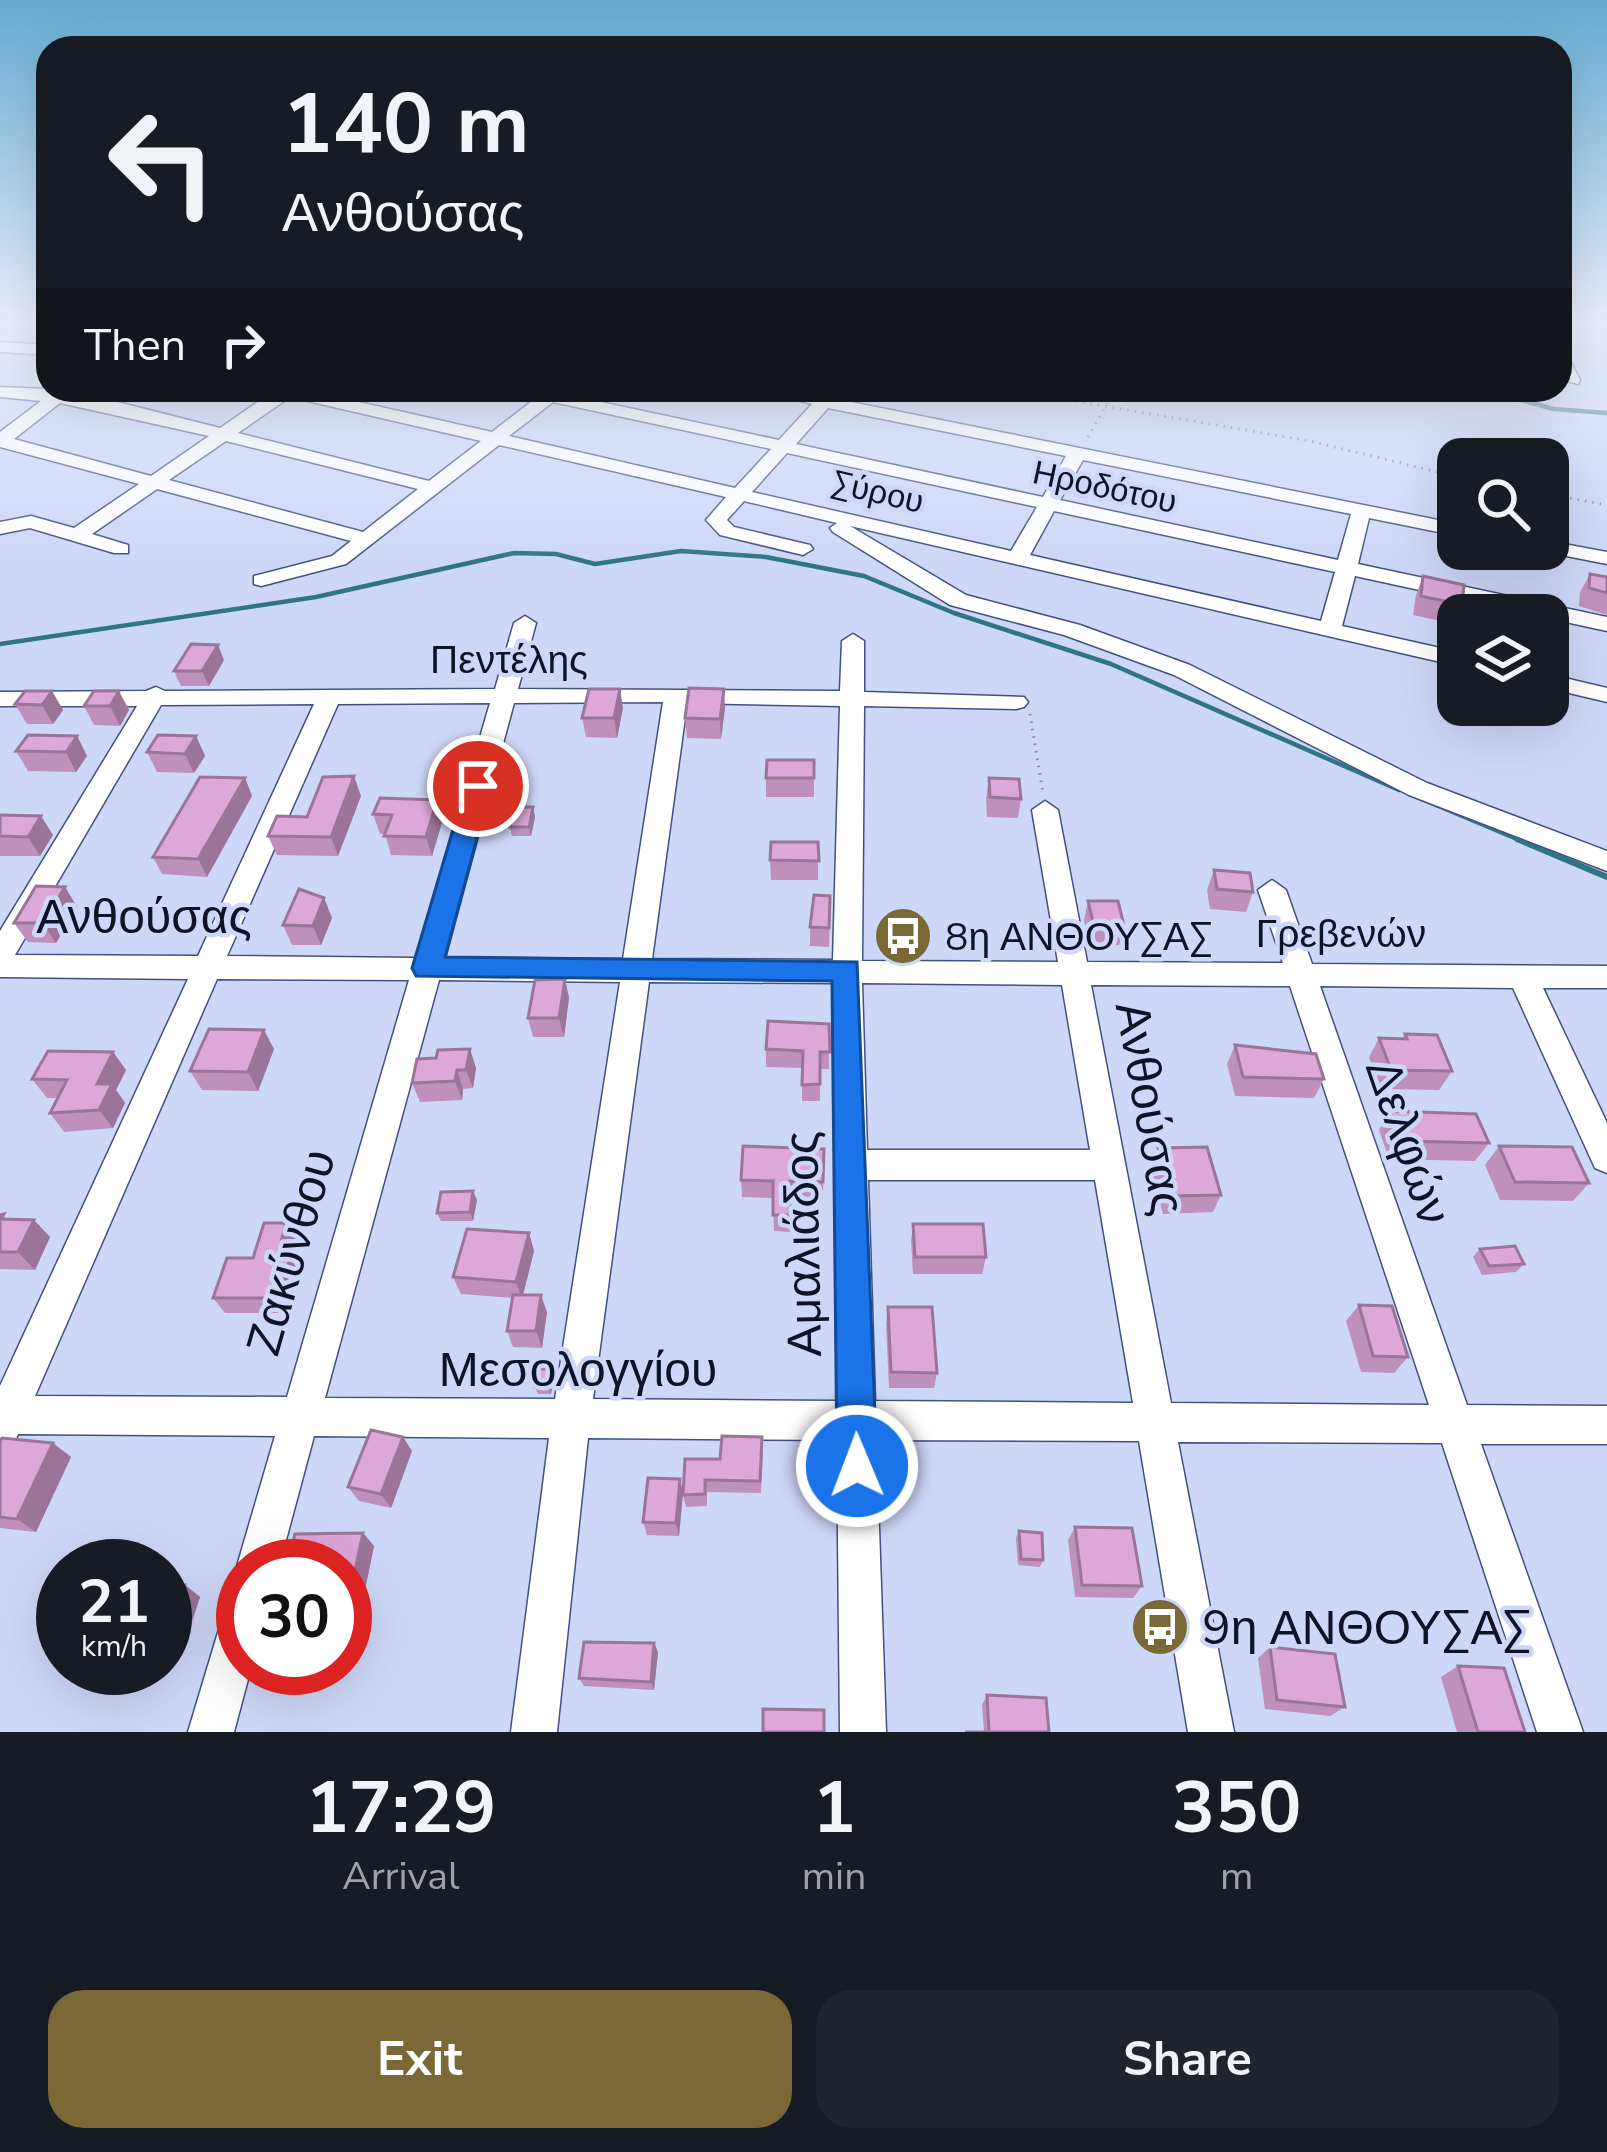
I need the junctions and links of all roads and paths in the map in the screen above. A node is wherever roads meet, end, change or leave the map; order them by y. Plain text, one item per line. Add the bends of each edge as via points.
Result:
1 (50, 402) edge
2 (99, 402) edge
3 (269, 402) edge
4 (337, 402) edge
5 (542, 402) edge
6 (593, 402) edge
7 (824, 402) edge
8 (856, 402) edge
9 (1072, 402) edge
10 (1111, 402) edge
11 (1108, 409) junction
12 (225, 433) junction
13 (494, 439) junction
14 (0, 441) edge
15 (782, 446) junction
16 (1077, 453) junction
17 (1437, 471) edge
18 (154, 482) junction
19 (436, 488) junction
20 (738, 494) junction
21 (1569, 498) edge
22 (766, 500) junction
23 (1048, 505) junction
24 (1607, 505) edge
25 (1361, 512) junction
26 (1437, 526) edge
27 (0, 528) edge
28 (79, 534) junction
29 (367, 539) junction
30 (121, 548) dead end
31 (803, 549) dead end
32 (1569, 551) edge
33 (1018, 556) junction
34 (1607, 558) edge
35 (1347, 567) junction
36 (261, 580) dead end
37 (524, 623) dead end
38 (1607, 624) edge
39 (1330, 629) junction
40 (854, 641) dead end
41 (1437, 654) edge
42 (1569, 686) edge
43 (156, 694) junction
44 (330, 694) junction
45 (504, 695) junction
46 (676, 695) junction
47 (851, 695) junction
48 (1607, 695) edge
49 (1, 699) edge
50 (1016, 702) joint
51 (1045, 810) joint
52 (1607, 861) edge
53 (1272, 890) dead end
54 (0, 956) edge
55 (0, 966) edge
56 (207, 967) junction
57 (427, 968) junction
58 (632, 969) junction
59 (847, 970) junction
60 (1074, 970) junction
61 (1300, 972) junction
62 (1521, 973) junction
63 (1607, 977) edge
64 (1607, 1157) edge
65 (851, 1165) junction
66 (1109, 1166) junction
67 (300, 1418) junction
68 (2, 1420) edge
69 (571, 1420) junction
70 (856, 1422) junction
71 (1155, 1422) junction
72 (1456, 1423) junction
73 (1607, 1425) edge
74 (266, 1539) edge
75 (221, 1695) edge
76 (211, 1732) edge
77 (534, 1732) edge
78 (863, 1732) edge
79 (1211, 1732) edge
80 (1560, 1732) edge

1 - 14 street
2 - 12 street
3 - 12 street
4 - 13 street, Σύρου
5 - 13 street
6 - 15 street, Ηροδότου
7 - 15 street
8 - 16 street
9 - 11 path
10 - 11 path
11 - 16 path
11 - 17 path
12 - 18 street
12 - 19 street
13 - 19 street
13 - 20 street, Σύρου
14 - 18 street
15 - 20 street
15 - 23 street, Ηροδότου
16 - 23 street
16 - 25 street
18 - 28 street
18 - 29 street
19 - 29 street
20 - 22 street, Σύρου
20 - 31 street via 719,513 718,526
21 - 24 path
22 - 33 street, Σύρου
22 - 52 street via 767,511 858,536 958,600 1182,670 1402,782
23 - 33 street
23 - 35 street, Ηροδότου
25 - 26 street
25 - 35 street
27 - 28 street via 31,522
28 - 30 street
29 - 36 street via 339,560
32 - 34 street
33 - 39 street, Σύρου
35 - 38 street, Ηροδότου
35 - 39 street
37 - 45 street, Ζακύνθου
39 - 41 street, Σύρου
40 - 47 street, Αμαλιάδος
42 - 48 street
43 - 44 street, Πεντέλης
43 - 49 street, Πεντέλης
43 - 54 street
44 - 45 street, Πεντέλης
44 - 56 street
45 - 46 street, Πεντέλης
45 - 57 street, Ζακύνθου
46 - 47 street, Πεντέλης
46 - 58 street
47 - 50 street, Πεντέλης
47 - 59 street, Αμαλιάδος
50 - 51 path via 1030,713
51 - 60 street
53 - 61 street, Δελφών
55 - 56 street, Ανθούσας
56 - 57 street, Ανθούσας
56 - 68 street
57 - 58 street, Ανθούσας
57 - 67 street, Ζακύνθου
58 - 59 street, Ανθούσας
58 - 69 street
59 - 60 street, Ανθούσας
59 - 65 street, Αμαλιάδος
60 - 61 street, Γρεβενών
60 - 66 street, Ανθούσας
61 - 62 street, Γρεβενών
61 - 72 street, Δελφών
62 - 63 street, Γρεβενών
62 - 64 street
65 - 66 street
65 - 70 street, Αμαλιάδος
66 - 71 street, Ανθούσας
67 - 68 street, Μεσολογγίου
67 - 69 street, Μεσολογγίου
67 - 74 street, Ζακύνθου
69 - 70 street, Μεσολογγίου
69 - 77 street
70 - 71 street, Μεσολογγίου
70 - 78 street, Αμαλιάδος
71 - 72 street
71 - 79 street, Ανθούσας
72 - 73 street
72 - 80 street
75 - 76 street

